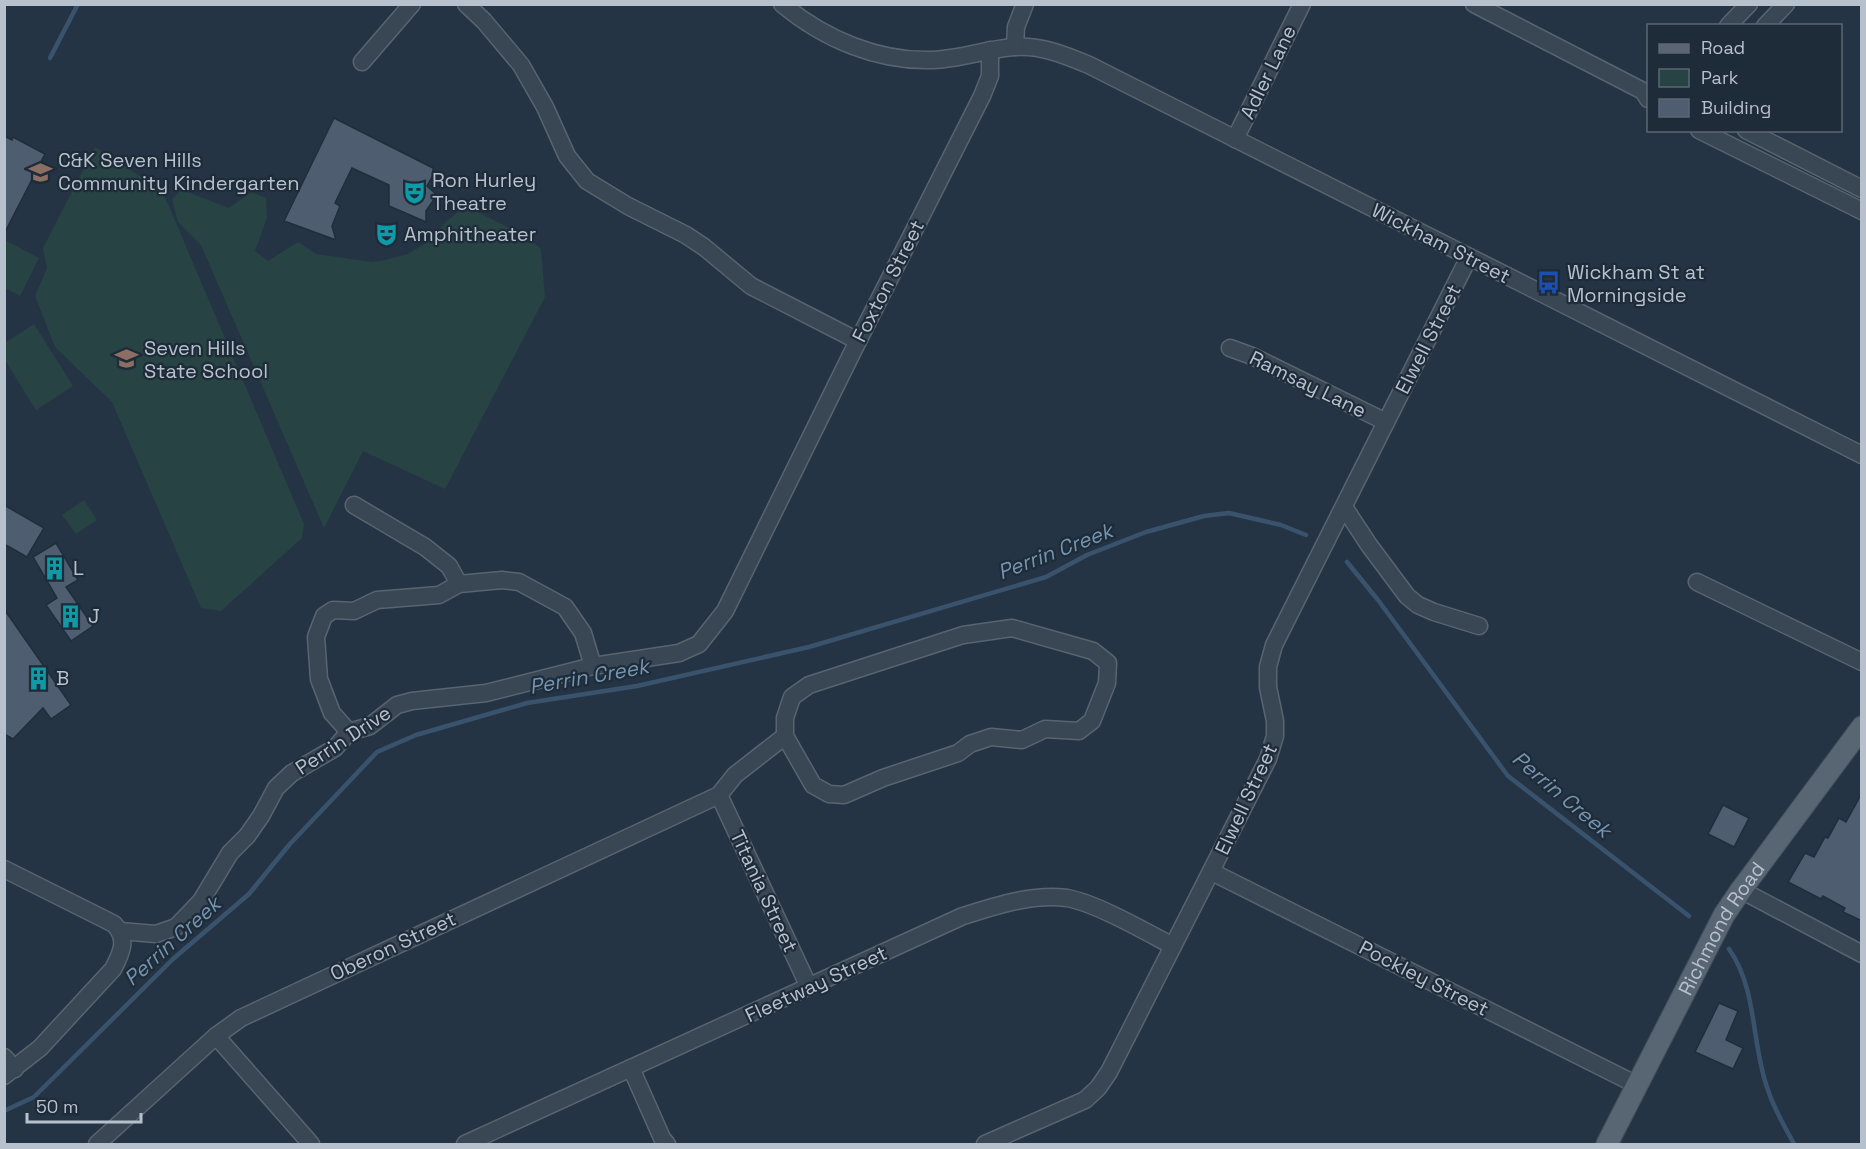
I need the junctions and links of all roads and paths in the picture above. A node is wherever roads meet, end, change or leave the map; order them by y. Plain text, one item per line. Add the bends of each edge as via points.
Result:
1 (412, 4) edge
2 (466, 4) edge
3 (782, 4) edge
4 (1025, 4) edge
5 (1302, 4) edge
6 (1474, 4) edge
7 (1749, 4) edge
8 (1786, 4) edge
9 (1730, 24) edge
10 (1767, 24) edge
11 (1015, 47) junction
12 (990, 51) junction
13 (362, 62) dead end
14 (1647, 94) edge
15 (1704, 132) edge
16 (1750, 132) edge
17 (1235, 139) junction
18 (1862, 189) edge
19 (1862, 212) edge
20 (1469, 257) junction
21 (858, 341) junction
22 (1230, 348) dead end
23 (1386, 422) junction
24 (1862, 455) edge
25 (354, 505) dead end
26 (1344, 507) junction
27 (775, 509) joint
28 (1697, 582) dead end
29 (459, 584) junction
30 (1479, 626) dead end
31 (1862, 662) edge
32 (593, 666) junction
33 (1862, 727) edge
34 (350, 732) junction
35 (785, 736) junction
36 (718, 795) junction
37 (4, 869) edge
38 (1212, 872) junction
39 (1741, 890) junction
40 (120, 931) junction
41 (1173, 946) junction
42 (1862, 954) edge
43 (808, 987) junction
44 (216, 1036) junction
45 (8, 1067) edge
46 (631, 1068) junction
47 (1637, 1084) junction
48 (97, 1144) edge
49 (311, 1144) edge
50 (465, 1144) edge
51 (667, 1144) edge
52 (985, 1144) edge
53 (1607, 1144) edge

1 - 13 street
2 - 21 street via 521,65 567,156 587,181 686,235 751,285
3 - 12 street, Wickham Street via 828,34 869,52 936,60
4 - 11 street via 1016,27
5 - 17 street, Adler Lane
6 - 14 street
7 - 9 street
8 - 10 street
11 - 12 street, Wickham Street
11 - 17 street, Wickham Street via 1063,54
12 - 21 street, Foxton Street via 986,87
15 - 19 street
16 - 18 street
17 - 20 street, Wickham Street
20 - 23 street, Elwell Street
20 - 24 street, Wickham Street
21 - 27 street, Foxton Street
22 - 23 street, Ramsay Lane
23 - 26 street, Elwell Street
25 - 29 street via 449,566
26 - 30 street via 1407,596 1434,612
26 - 38 street, Elwell Street via 1274,645 1268,667 1275,736 1268,759
27 - 32 street, Perrin Drive via 726,610 699,644 679,653
28 - 31 street
29 - 32 street via 519,582 552,599 565,607 583,633
29 - 34 street via 439,595 377,600 354,611 333,610 324,616 316,637 319,679 332,713
32 - 34 street, Perrin Drive via 486,693 397,705 370,726
33 - 39 main road, Richmond Road
34 - 40 street, Perrin Drive via 335,748 292,773 276,788 201,901 176,927 156,934
35 - 35 street via 785,718 792,697 809,685 963,635 1012,628 1093,651 1108,663 1107,683 1092,721 1079,731 1045,729 1022,740 991,736 958,753 844,795 828,794 813,784
35 - 36 street via 735,775
36 - 43 street, Titania Street
36 - 44 street, Oberon Street via 260,1008
37 - 40 street via 106,919
38 - 41 street, Elwell Street
38 - 47 street, Pockley Street
39 - 42 street
39 - 47 main road, Richmond Road
40 - 45 street via 121,954 113,969 40,1048
41 - 43 street, Fleetway Street via 1098,909 1069,898 1048,897 963,916
41 - 52 street, Elwell Street via 1098,1088 1085,1100
43 - 46 street, Fleetway Street
44 - 48 street, Oberon Street
44 - 49 street
46 - 50 street, Fleetway Street
46 - 51 street
47 - 53 main road, Richmond Road

